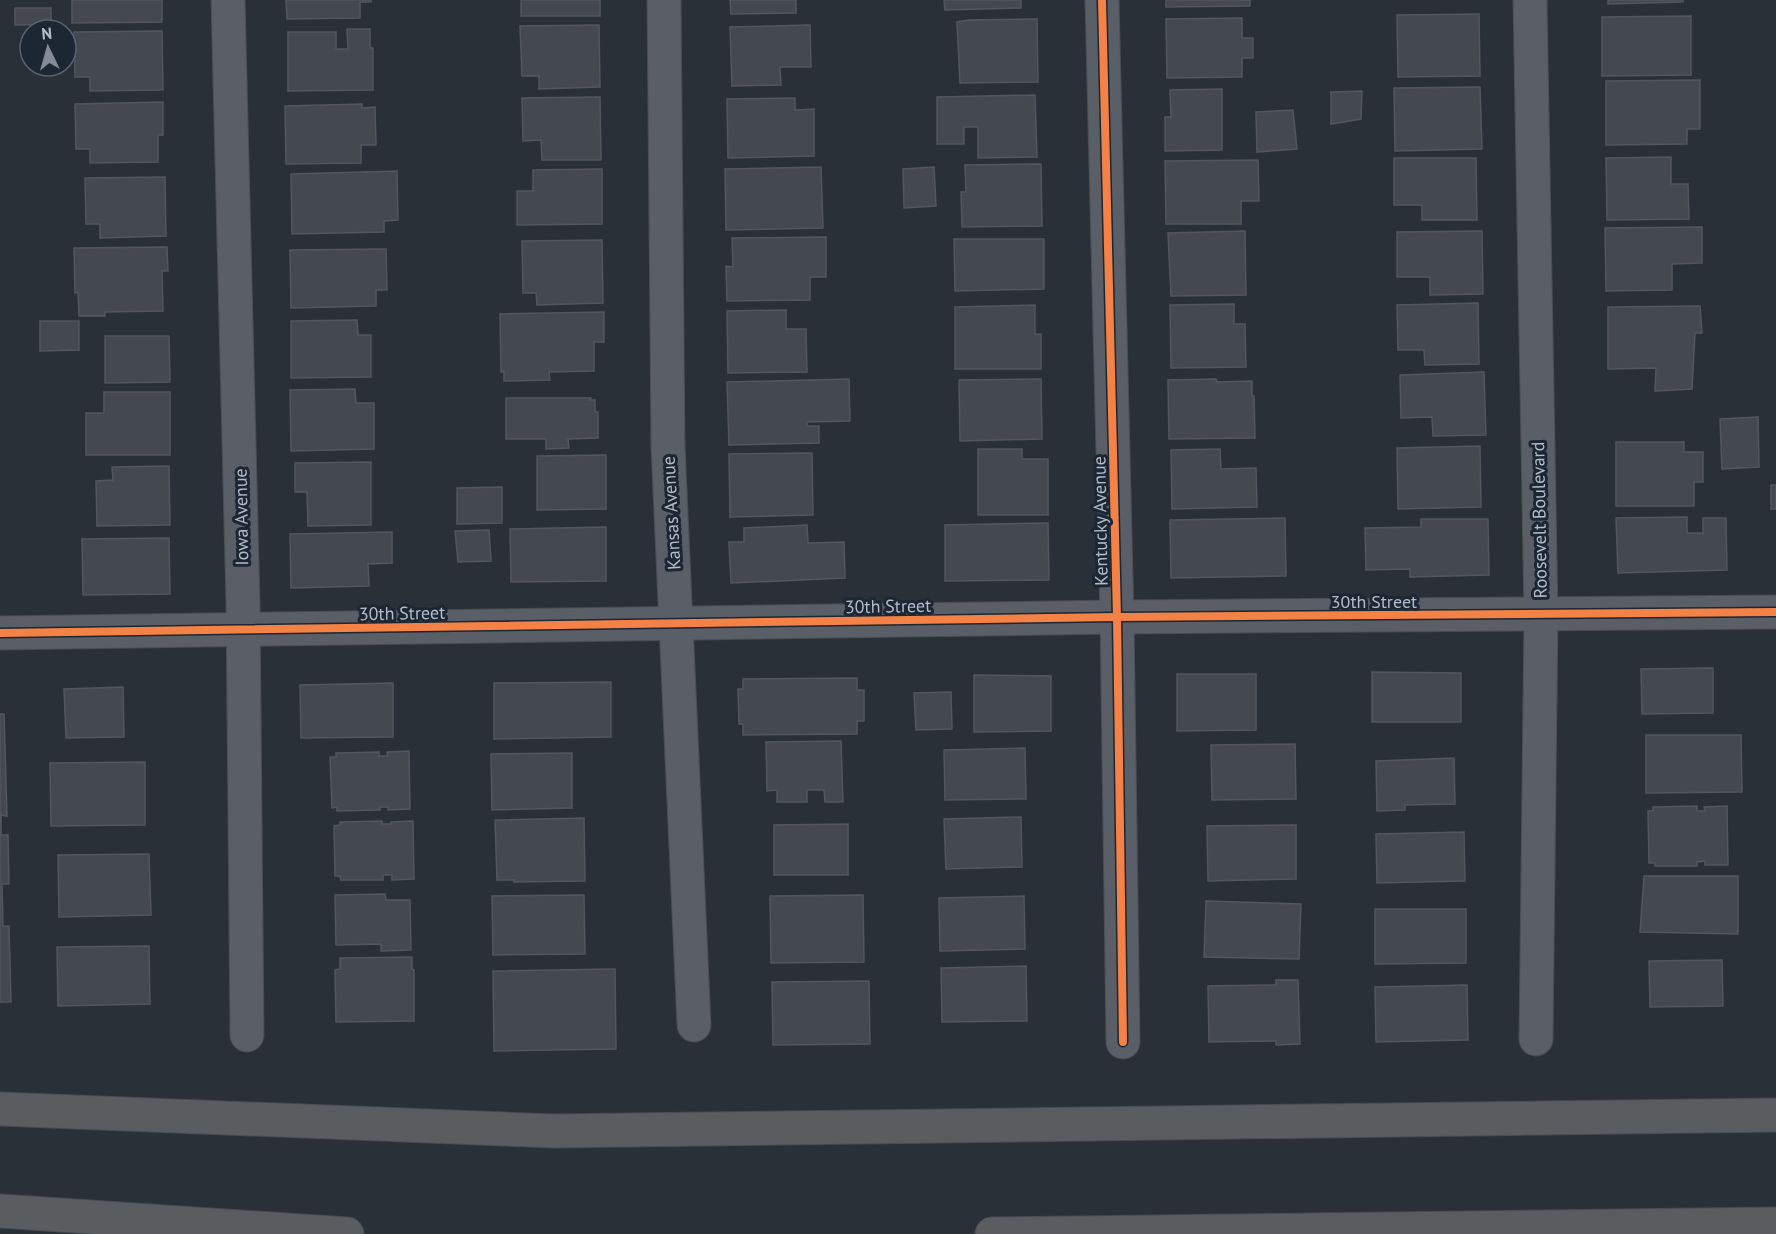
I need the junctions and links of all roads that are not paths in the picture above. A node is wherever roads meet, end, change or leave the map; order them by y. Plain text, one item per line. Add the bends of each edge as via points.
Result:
1 (228, 0) edge
2 (664, 0) edge
3 (1102, 0) edge
4 (1530, 0) edge
5 (1776, 612) edge
6 (1541, 615) junction
7 (1117, 617) junction
8 (676, 624) junction
9 (243, 630) junction
10 (0, 633) edge
11 (694, 1025) dead end
12 (247, 1035) dead end
13 (1536, 1039) dead end
14 (1123, 1042) dead end
15 (0, 1109) edge
16 (1776, 1115) edge
17 (0, 1211) edge
18 (1776, 1224) edge
19 (347, 1234) edge
20 (992, 1234) edge

1 - 9 street, Iowa Avenue
2 - 8 street, Kansas Avenue via 668,446
3 - 7 street, Kentucky Avenue
4 - 6 street, Roosevelt Boulevard
5 - 6 street, 30th Street
6 - 7 street, 30th Street
6 - 13 street, Roosevelt Boulevard
7 - 8 street, 30th Street
7 - 14 street, Kentucky Avenue
8 - 9 street, 30th Street
8 - 11 street, Kansas Avenue
9 - 10 street, 30th Street
9 - 12 street, Iowa Avenue
15 - 16 highway via 554,1131
17 - 19 highway
18 - 20 highway

